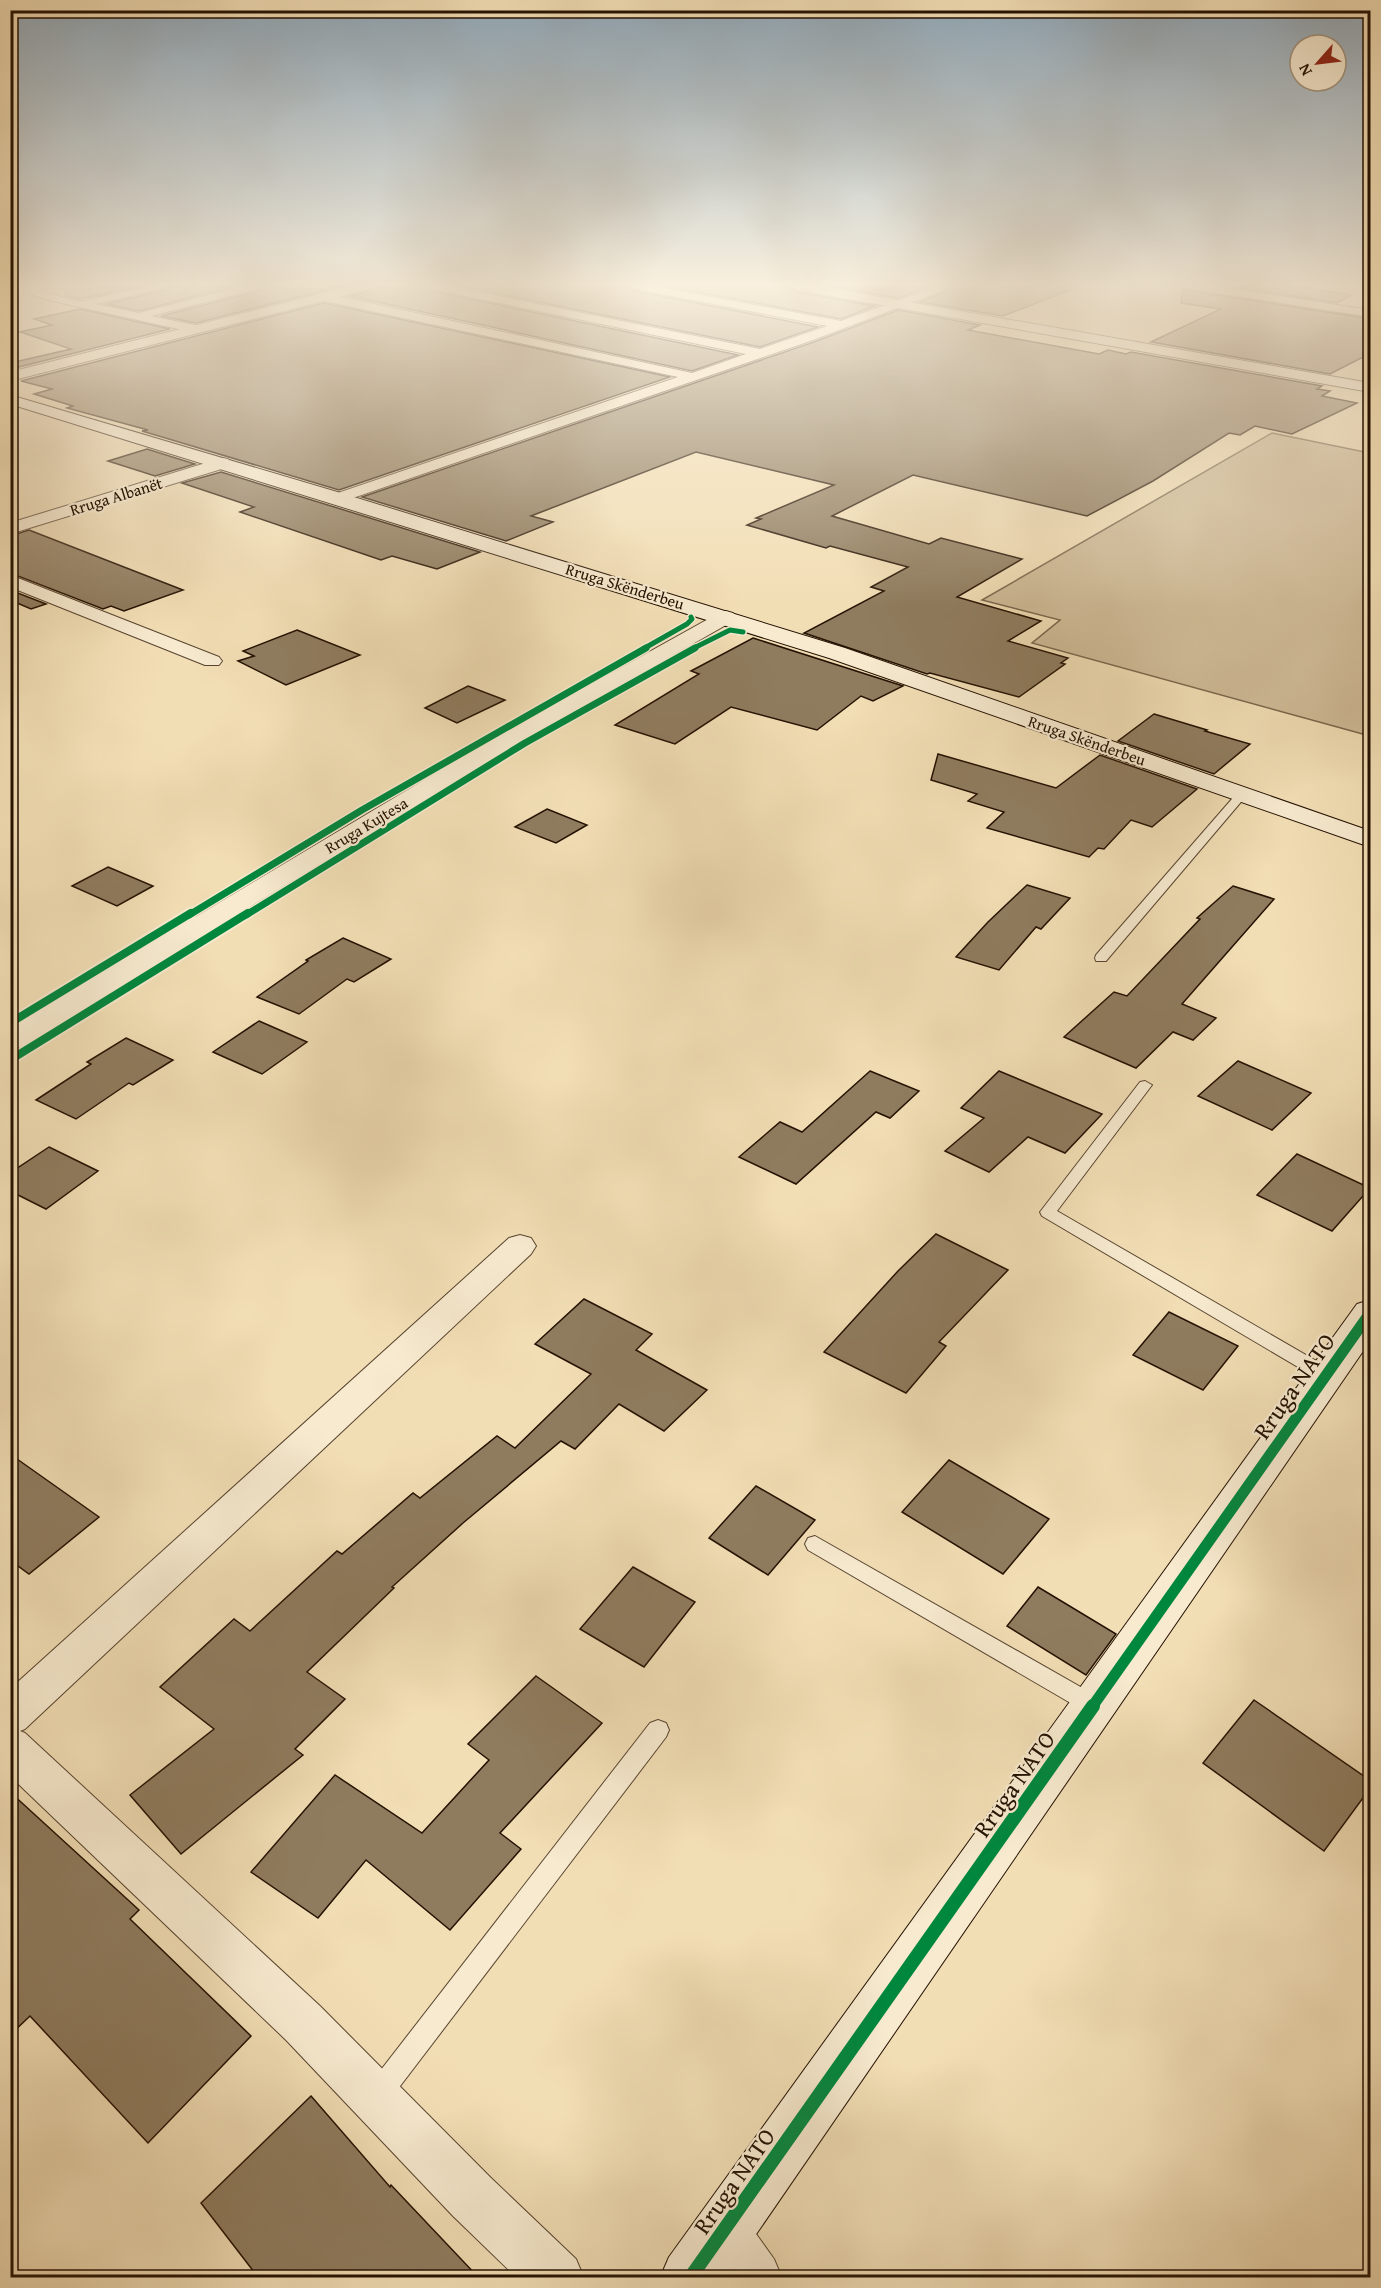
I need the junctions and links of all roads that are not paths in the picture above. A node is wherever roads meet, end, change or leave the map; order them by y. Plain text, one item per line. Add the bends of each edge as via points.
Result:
1 (642, 393) edge
2 (10, 399) edge
3 (222, 463) junction
4 (338, 498) junction
5 (10, 529) edge
6 (10, 580) edge
7 (726, 617) junction
8 (212, 661) dead end
9 (1242, 794) junction
10 (1371, 839) edge
11 (1101, 958) dead end
12 (10, 1041) edge
13 (1145, 1085) dead end
14 (520, 1246) dead end
15 (1371, 1313) edge
16 (1326, 1375) junction
17 (815, 1544) dead end
18 (1093, 1705) junction
19 (10, 1716) edge
20 (658, 1730) dead end
21 (10, 1747) edge
22 (376, 2097) junction
23 (722, 2232) junction
24 (557, 2277) edge
25 (690, 2277) edge
26 (754, 2277) edge

1 - 4 street
2 - 3 street, Rruga Skënderbeu
3 - 4 street, Rruga Skënderbeu
3 - 5 street, Rruga Albanët
4 - 7 street, Rruga Skënderbeu
6 - 8 street
7 - 9 street, Rruga Skënderbeu
7 - 12 street, Rruga Kujtesa via 492,749
9 - 10 street, Rruga Skënderbeu
9 - 11 lane
13 - 16 lane via 1048,1212
14 - 19 street
15 - 16 street, Rruga NATO
16 - 18 street, Rruga NATO
17 - 18 lane
18 - 23 street, Rruga NATO
20 - 22 lane
21 - 22 street via 295,2015
22 - 24 street via 472,2197
23 - 25 street, Rruga NATO
23 - 26 street

